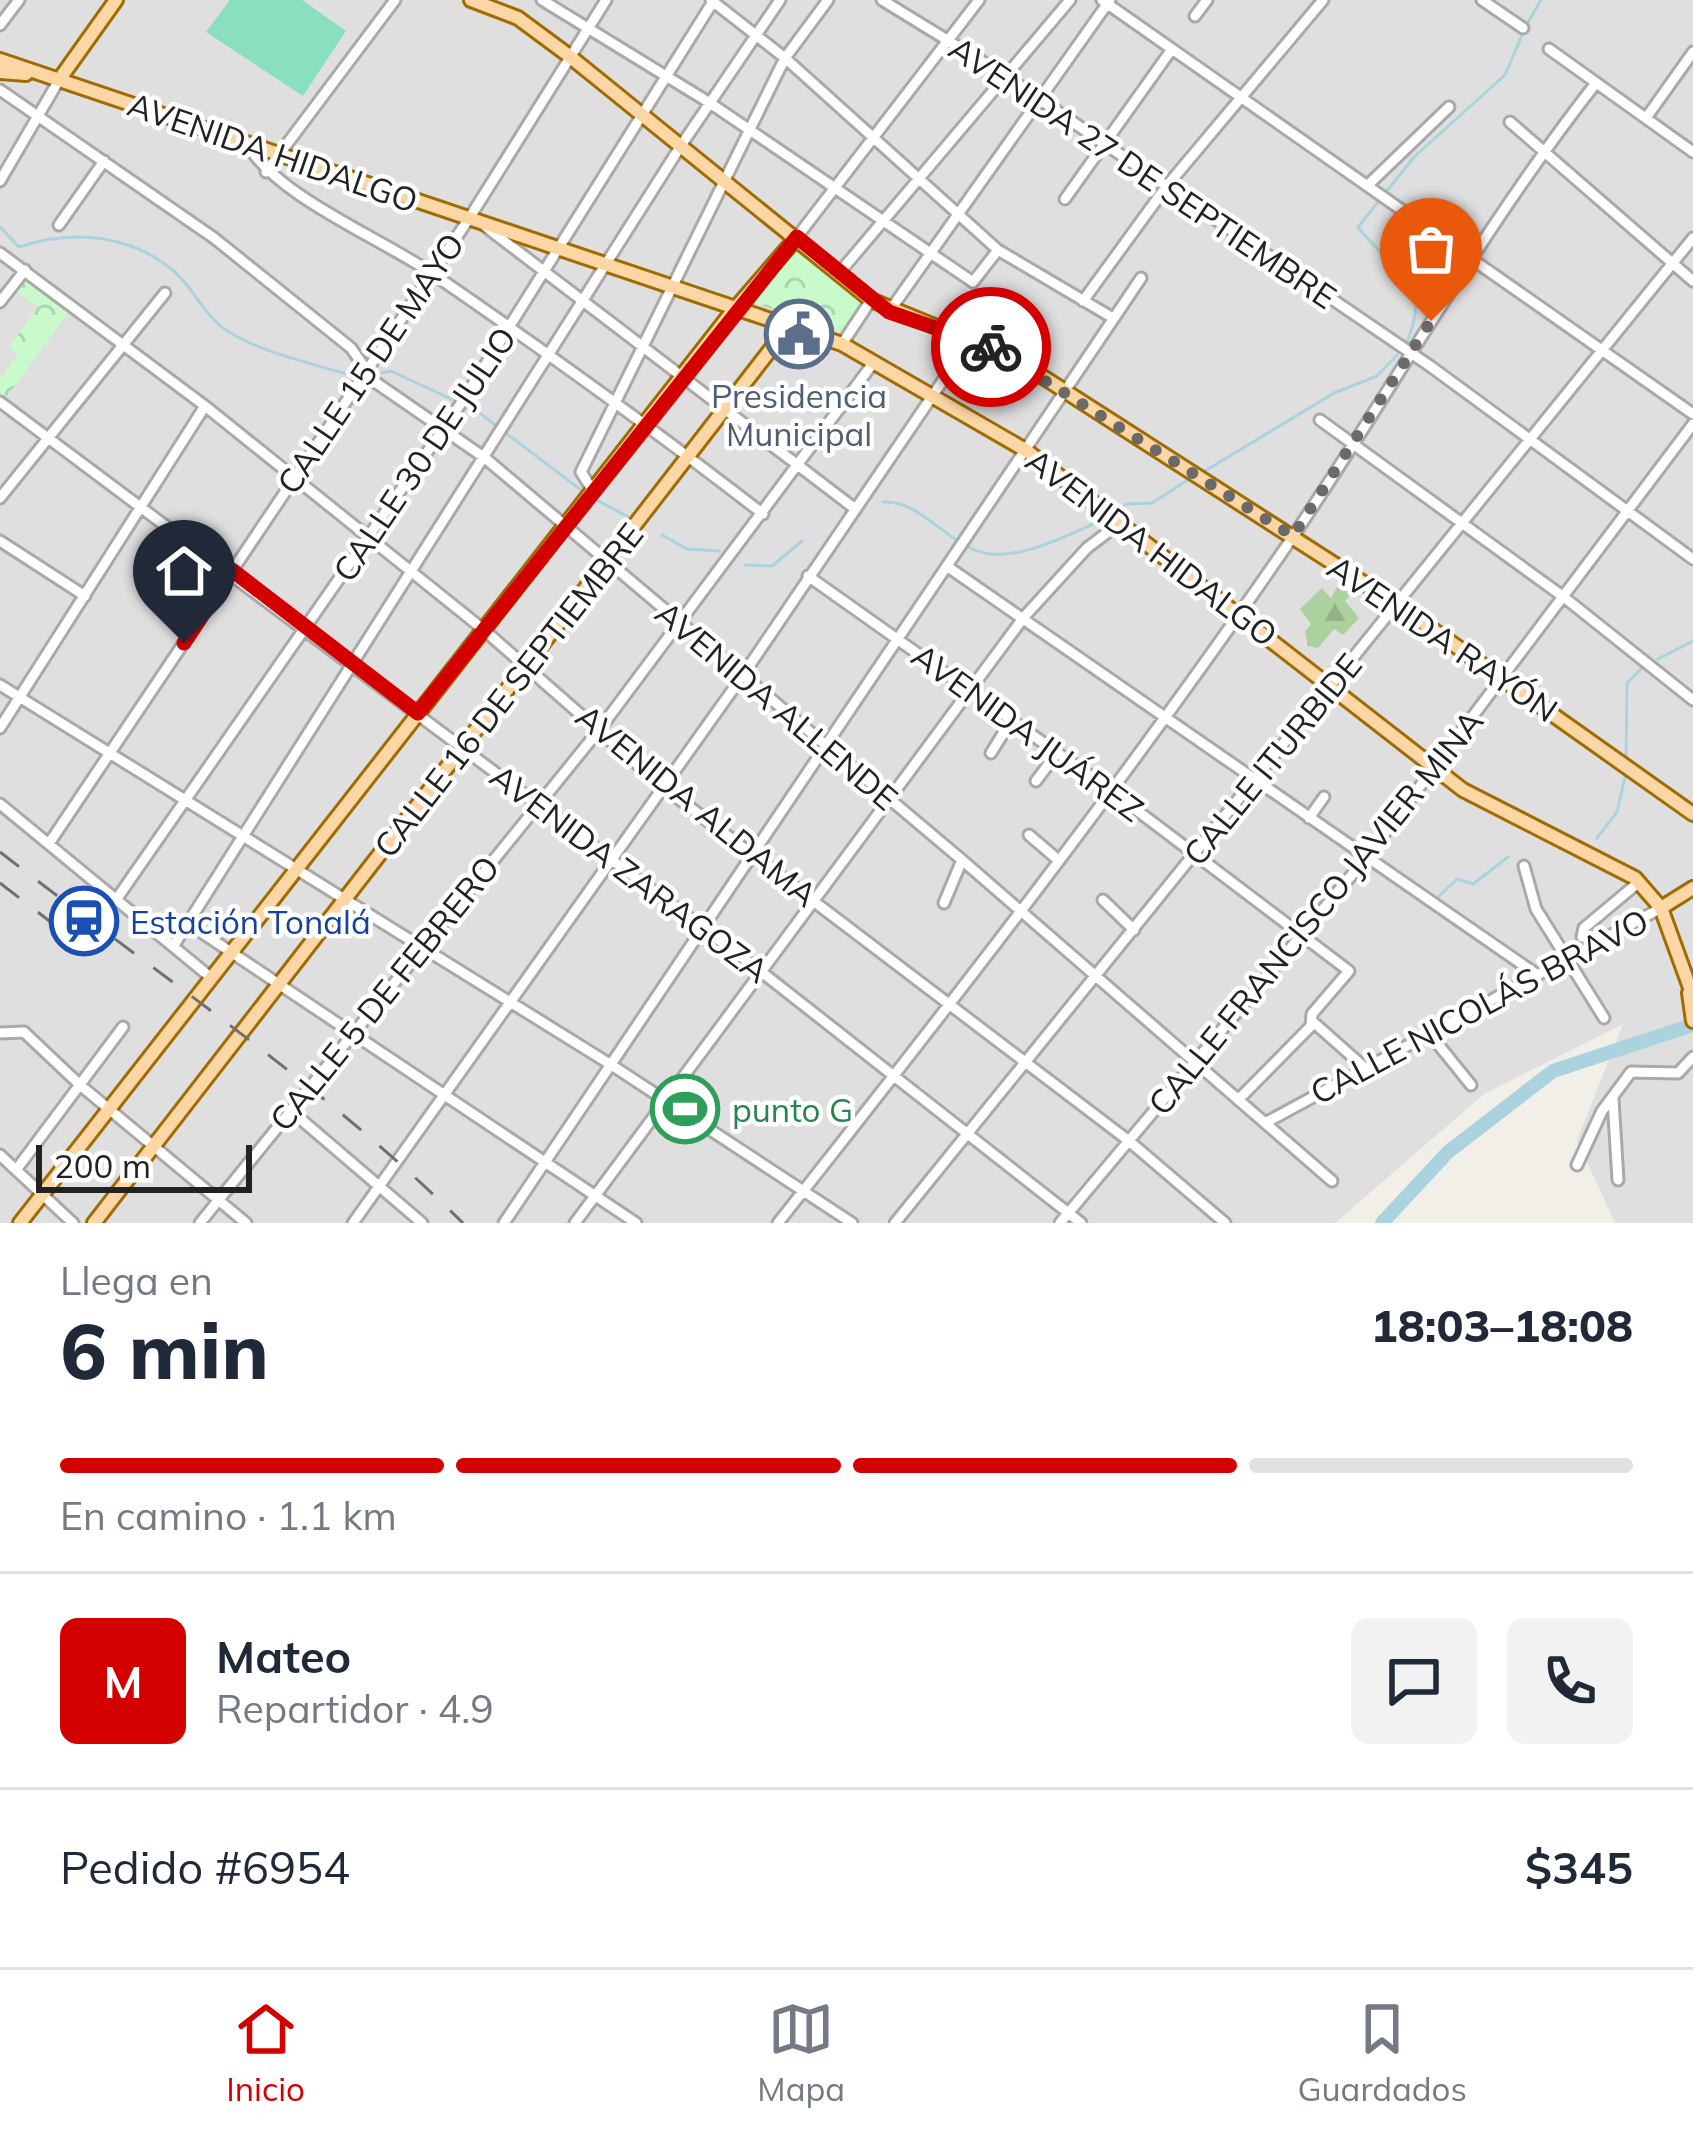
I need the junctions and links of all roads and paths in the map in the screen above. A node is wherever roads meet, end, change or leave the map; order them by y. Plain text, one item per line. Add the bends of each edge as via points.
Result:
1 (19, 0) edge
2 (116, 0) edge
3 (395, 0) edge
4 (471, 0) edge
5 (542, 0) edge
6 (606, 0) edge
7 (712, 0) edge
8 (780, 0) edge
9 (828, 0) edge
10 (882, 0) edge
11 (979, 0) edge
12 (1070, 0) edge
13 (1207, 0) edge
14 (1323, 0) edge
15 (1482, 0) edge
16 (1106, 1) edge
17 (1195, 16) dead end
18 (0, 25) edge
19 (586, 28) junction
20 (1523, 28) dead end
21 (753, 34) junction
22 (951, 41) junction
23 (1172, 49) junction
24 (1549, 49) dead end
25 (1693, 52) edge
26 (568, 55) junction
27 (785, 58) junction
28 (0, 60) edge
29 (0, 72) edge
30 (1004, 74) junction
31 (39, 75) junction
32 (664, 75) junction
33 (59, 80) junction
34 (1596, 83) junction
35 (0, 89) edge
36 (1243, 96) junction
37 (1037, 99) junction
38 (710, 104) junction
39 (1449, 107) dead end
40 (641, 114) junction
41 (39, 118) junction
42 (1646, 118) junction
43 (1510, 122) dead end
44 (750, 130) junction
45 (872, 139) junction
46 (246, 143) junction
47 (1104, 145) junction
48 (680, 147) junction
49 (1693, 152) edge
50 (1543, 154) junction
51 (277, 155) junction
52 (104, 161) junction
53 (266, 172) junction
54 (916, 180) junction
55 (0, 181) edge
56 (725, 183) junction
57 (1372, 186) junction
58 (1166, 187) junction
59 (836, 188) junction
60 (1065, 200) dead end
61 (954, 214) junction
62 (474, 219) junction
63 (883, 220) junction
64 (59, 225) dead end
65 (797, 237) junction
66 (1693, 238) edge
67 (557, 250) junction
68 (998, 250) junction
69 (928, 252) junction
70 (0, 253) edge
71 (1472, 256) junction
72 (1673, 263) junction
73 (606, 265) junction
74 (25, 270) junction
75 (544, 272) junction
76 (840, 272) junction
77 (433, 273) junction
78 (1141, 278) dead end
79 (1693, 281) edge
80 (675, 291) junction
81 (165, 293) dead end
82 (871, 300) junction
83 (586, 301) junction
84 (1083, 301) junction
85 (0, 302) edge
86 (734, 310) junction
87 (889, 312) junction
88 (1113, 318) junction
89 (788, 327) junction
90 (509, 330) junction
91 (971, 339) junction
92 (126, 344) junction
93 (842, 344) junction
94 (1602, 348) junction
95 (646, 349) junction
96 (1410, 353) junction
97 (550, 355) junction
98 (874, 362) junction
99 (366, 366) junction
100 (683, 377) junction
101 (1066, 393) junction
102 (930, 394) junction
103 (0, 402) edge
104 (618, 403) junction
105 (205, 406) junction
106 (722, 412) junction
107 (1693, 414) edge
108 (1320, 421) dead end
109 (447, 422) junction
110 (646, 423) junction
111 (1693, 424) edge
112 (49, 437) junction
113 (1529, 438) junction
114 (1354, 444) junction
115 (1027, 451) junction
116 (689, 456) junction
117 (485, 458) junction
118 (798, 467) junction
119 (291, 477) junction
120 (592, 493) junction
121 (0, 499) edge
122 (143, 504) junction
123 (854, 508) junction
124 (1630, 511) junction
125 (763, 514) junction
126 (1119, 522) junction
127 (1462, 522) junction
128 (566, 528) junction
129 (1293, 536) junction
130 (368, 538) junction
131 (0, 541) edge
132 (1693, 559) edge
133 (607, 563) junction
134 (948, 567) junction
135 (232, 570) junction
136 (414, 572) junction
137 (808, 576) junction
138 (85, 596) junction
139 (1565, 598) junction
140 (1398, 605) junction
141 (1240, 613) junction
142 (1024, 617) junction
143 (680, 625) junction
144 (305, 628) junction
145 (484, 630) junction
146 (900, 639) junction
147 (355, 665) junction
148 (527, 668) junction
149 (741, 678) junction
150 (1504, 678) junction
151 (0, 686) edge
152 (1332, 686) junction
153 (969, 689) junction
154 (20, 698) junction
155 (1693, 700) edge
156 (418, 713) junction
157 (1166, 717) junction
158 (1012, 719) junction
159 (0, 728) edge
160 (599, 730) junction
161 (463, 748) junction
162 (828, 748) junction
163 (113, 752) junction
164 (991, 753) dead end
165 (1058, 753) junction
166 (1436, 769) junction
167 (1036, 781) dead end
168 (1255, 781) junction
169 (662, 786) junction
170 (1110, 790) junction
171 (887, 796) junction
172 (1324, 797) dead end
173 (187, 799) junction
174 (0, 804) edge
175 (538, 805) junction
176 (1693, 814) edge
177 (1309, 818) junction
178 (1029, 835) dead end
179 (247, 836) junction
180 (50, 842) junction
181 (752, 854) junction
182 (1195, 855) junction
183 (1366, 858) junction
184 (962, 860) junction
185 (1057, 860) junction
186 (609, 861) junction
187 (1523, 866) dead end
188 (295, 868) junction
189 (1639, 882) junction
190 (1693, 888) edge
191 (118, 897) junction
192 (812, 898) junction
193 (345, 900) junction
194 (1103, 900) dead end
195 (944, 902) dead end
196 (1661, 908) junction
197 (1019, 909) junction
198 (189, 924) junction
199 (701, 927) junction
200 (1134, 930) junction
201 (1582, 937) dead end
202 (1302, 938) junction
203 (174, 945) junction
204 (419, 948) junction
205 (231, 950) junction
206 (1565, 959) junction
207 (759, 970) junction
208 (1536, 974) junction
209 (209, 976) junction
210 (1096, 976) junction
211 (280, 983) junction
212 (1691, 994) edge
213 (513, 1003) junction
214 (951, 1004) junction
215 (1604, 1018) dead end
216 (1312, 1021) junction
217 (1693, 1021) edge
218 (123, 1027) dead end
219 (353, 1033) junction
220 (1429, 1033) junction
221 (0, 1034) edge
222 (1693, 1057) edge
223 (1195, 1063) junction
224 (1024, 1065) junction
225 (614, 1066) junction
226 (1365, 1068) junction
227 (894, 1074) junction
228 (80, 1085) junction
229 (1472, 1085) dead end
230 (445, 1093) junction
231 (1613, 1094) junction
232 (664, 1099) junction
233 (1238, 1100) junction
234 (109, 1107) junction
235 (290, 1110) junction
236 (1265, 1123) junction
237 (969, 1132) junction
238 (1129, 1141) junction
239 (155, 1146) junction
240 (0, 1155) edge
241 (549, 1162) junction
242 (1577, 1166) dead end
243 (16, 1170) junction
244 (1618, 1180) dead end
245 (1332, 1181) dead end
246 (381, 1184) junction
247 (804, 1190) junction
248 (41, 1194) junction
249 (596, 1196) junction
250 (218, 1200) junction
251 (1068, 1213) junction
252 (20, 1223) edge
253 (73, 1223) edge
254 (94, 1223) edge
255 (200, 1223) edge
256 (247, 1223) edge
257 (353, 1223) edge
258 (422, 1223) edge
259 (504, 1223) edge
260 (575, 1223) edge
261 (636, 1223) edge
262 (778, 1223) edge
263 (851, 1223) edge
264 (895, 1223) edge
265 (1060, 1223) edge
266 (1081, 1223) edge
267 (1225, 1223) edge

1 - 18 street
2 - 33 main road
3 - 51 street
4 - 26 main road, AVENIDA RAYÓN via 518,18
5 - 19 street
6 - 19 street, CALLE 15 DE MAYO
7 - 21 street
7 - 32 street, CALLE 30 DE JULIO
8 - 21 street
9 - 27 street
10 - 22 street, AVENIDA 27 DE SEPTIEMBRE
11 - 22 street
12 - 30 street
13 - 17 street
14 - 36 street
15 - 20 street
16 - 23 street
16 - 37 street
19 - 26 street, CALLE 15 DE MAYO
19 - 32 street
21 - 27 street
21 - 38 street
22 - 30 street, AVENIDA 27 DE SEPTIEMBRE
22 - 45 street
23 - 36 street
23 - 47 street
24 - 34 street
25 - 42 street
26 - 40 main road, AVENIDA RAYÓN
26 - 62 street, CALLE 15 DE MAYO
27 - 44 street
27 - 45 street
28 - 31 main road, AVENIDA HIDALGO
29 - 31 main road, AVENIDA HIDALGO
30 - 37 street, AVENIDA 27 DE SEPTIEMBRE
30 - 54 street
31 - 33 main road, AVENIDA HIDALGO
32 - 38 street
32 - 40 street, CALLE 30 DE JULIO
33 - 41 street
33 - 46 main road, AVENIDA HIDALGO
34 - 42 street
34 - 50 street
35 - 41 street
36 - 57 street
36 - 58 street
37 - 47 street, AVENIDA 27 DE SEPTIEMBRE
37 - 61 street
38 - 44 street
38 - 48 street
39 - 57 street
40 - 48 main road, AVENIDA RAYÓN
40 - 67 street, CALLE 30 DE JULIO
41 - 52 street, AVENIDA ALLENDE
41 - 55 street
42 - 49 street
43 - 50 street
44 - 56 street
44 - 59 street
45 - 54 street
45 - 59 street
46 - 51 main road, AVENIDA HIDALGO
46 - 53 street
47 - 58 street, AVENIDA 27 DE SEPTIEMBRE
47 - 60 street
48 - 56 main road, AVENIDA RAYÓN
48 - 73 street
50 - 71 street
50 - 72 street
51 - 53 street
51 - 62 main road, AVENIDA HIDALGO
52 - 64 street
52 - 99 street, AVENIDA ALLENDE via 214,238
53 - 77 street
54 - 61 street
54 - 63 street
56 - 65 main road, AVENIDA RAYÓN
56 - 80 street
57 - 71 street
58 - 84 street
58 - 96 street, AVENIDA 27 DE SEPTIEMBRE
59 - 63 street
59 - 65 street
61 - 68 street
61 - 69 street
62 - 67 main road, AVENIDA HIDALGO
62 - 75 street
62 - 77 street, CALLE 15 DE MAYO
63 - 69 street
63 - 76 street
65 - 76 main road, AVENIDA RAYÓN
65 - 86 main road
66 - 72 street, CALLE ITURBIDE
67 - 73 main road, AVENIDA HIDALGO
67 - 75 street, CALLE 30 DE JULIO
68 - 69 street via 973,282
68 - 84 street
69 - 87 street
70 - 74 street, AVENIDA ALDAMA
71 - 94 street
71 - 96 street
72 - 79 street
72 - 94 street, CALLE ITURBIDE
73 - 80 main road, AVENIDA HIDALGO
73 - 83 street
74 - 85 street
74 - 92 street, AVENIDA ALDAMA
75 - 83 street
75 - 90 street, CALLE 30 DE JULIO
76 - 82 main road, AVENIDA RAYÓN
77 - 90 street
77 - 99 street, CALLE 15 DE MAYO
78 - 88 street
80 - 86 main road, AVENIDA HIDALGO
80 - 95 street
81 - 92 street
82 - 87 main road, AVENIDA RAYÓN
82 - 93 street
83 - 95 street
83 - 97 street
84 - 88 street
86 - 89 main road, AVENIDA HIDALGO
86 - 100 main road
87 - 91 main road, AVENIDA RAYÓN
88 - 101 street
89 - 93 main road, AVENIDA HIDALGO
89 - 106 main road, CALLE 16 DE SEPTIEMBRE
90 - 97 street
90 - 109 street, CALLE 30 DE JULIO
91 - 101 main road, AVENIDA RAYÓN
91 - 102 street
92 - 105 street, AVENIDA ALDAMA
92 - 112 street
93 - 98 main road, AVENIDA HIDALGO
94 - 107 street
94 - 113 street, CALLE ITURBIDE
95 - 100 street
95 - 104 street
96 - 113 street, AVENIDA 27 DE SEPTIEMBRE
96 - 114 street
97 - 104 street
97 - 117 street
98 - 102 main road, AVENIDA HIDALGO
98 - 118 street, CALLE 5 DE FEBRERO
99 - 109 street, AVENIDA ALLENDE via 375,382
99 - 119 street, CALLE 15 DE MAYO
100 - 106 street
100 - 110 main road
101 - 115 street
101 - 129 main road, AVENIDA RAYÓN
102 - 115 main road, AVENIDA HIDALGO
102 - 123 street
103 - 112 street, AVENIDA ZARAGOZA
104 - 110 street
104 - 120 street via 580,474
105 - 119 street, AVENIDA ALDAMA
105 - 122 street
106 - 116 main road, CALLE 16 DE SEPTIEMBRE
106 - 118 street
108 - 114 street
109 - 117 street, AVENIDA ALLENDE
109 - 130 street, CALLE 30 DE JULIO
110 - 116 street
110 - 120 main road
111 - 124 street, CALLE FRANCISCO JAVIER MINA
112 - 121 street
112 - 122 street, AVENIDA ZARAGOZA
113 - 124 street, AVENIDA 27 DE SEPTIEMBRE
113 - 127 street, CALLE ITURBIDE
114 - 127 street
114 - 129 street
115 - 126 main road, AVENIDA HIDALGO
115 - 134 street
116 - 125 street
116 - 133 main road, CALLE 16 DE SEPTIEMBRE
117 - 128 street, AVENIDA ALLENDE
117 - 136 street
118 - 123 street
118 - 125 street, CALLE 5 DE FEBRERO
119 - 130 street, AVENIDA ALDAMA
119 - 135 street, CALLE 15 DE MAYO
120 - 128 main road
122 - 135 street, AVENIDA ZARAGOZA
122 - 138 street
123 - 137 street
124 - 132 street, AVENIDA 27 DE SEPTIEMBRE
124 - 139 street, CALLE FRANCISCO JAVIER MINA
125 - 143 street, CALLE 5 DE FEBRERO
126 - 141 main road, AVENIDA HIDALGO
126 - 142 street
127 - 139 street
127 - 140 street, CALLE ITURBIDE
128 - 133 street, AVENIDA ALLENDE
128 - 145 main road
129 - 140 main road, AVENIDA RAYÓN
129 - 141 street
130 - 136 street, AVENIDA ALDAMA
130 - 144 street, CALLE 30 DE JULIO
131 - 138 street
133 - 143 street, AVENIDA ALLENDE
133 - 148 main road, CALLE 16 DE SEPTIEMBRE
134 - 142 street
134 - 146 street
135 - 144 street, AVENIDA ZARAGOZA
135 - 163 street, CALLE 15 DE MAYO
136 - 145 street, AVENIDA ALDAMA
136 - 147 street
137 - 146 street, AVENIDA JUÁREZ
137 - 149 street
138 - 154 street
139 - 150 street, CALLE FRANCISCO JAVIER MINA
139 - 155 street
140 - 150 main road, AVENIDA RAYÓN
140 - 152 street, CALLE ITURBIDE
141 - 152 main road, AVENIDA HIDALGO
141 - 157 street
142 - 153 street
142 - 157 street
143 - 149 street, AVENIDA ALLENDE
143 - 160 street, CALLE 5 DE FEBRERO
144 - 147 street, AVENIDA ZARAGOZA
144 - 173 street, CALLE 30 DE JULIO
145 - 148 street, AVENIDA ALDAMA
145 - 156 main road
146 - 153 street, AVENIDA JUÁREZ
146 - 162 street
147 - 156 street, AVENIDA ZARAGOZA
147 - 179 street
148 - 160 street, AVENIDA ALDAMA
148 - 161 main road, CALLE 16 DE SEPTIEMBRE
149 - 162 street, AVENIDA ALLENDE
149 - 169 street
150 - 166 street, CALLE FRANCISCO JAVIER MINA
150 - 176 main road, AVENIDA RAYÓN
151 - 154 street
152 - 166 main road, AVENIDA HIDALGO
152 - 168 street, CALLE ITURBIDE
153 - 158 street, AVENIDA JUÁREZ
153 - 171 street
154 - 159 street
154 - 163 street
156 - 161 street, AVENIDA ZARAGOZA
156 - 188 main road
157 - 168 street
157 - 170 street
158 - 164 street
158 - 165 street, AVENIDA JUÁREZ
160 - 169 street, AVENIDA ALDAMA
160 - 175 street, CALLE 5 DE FEBRERO
161 - 175 street, AVENIDA ZARAGOZA
161 - 193 main road, CALLE 16 DE SEPTIEMBRE
162 - 171 street, AVENIDA ALLENDE
162 - 181 street
163 - 173 street
163 - 180 street, CALLE 15 DE MAYO
165 - 167 street
165 - 170 street, AVENIDA JUÁREZ
166 - 183 street, CALLE FRANCISCO JAVIER MINA
166 - 189 main road, AVENIDA HIDALGO
168 - 177 street
168 - 182 street, CALLE ITURBIDE
169 - 181 street, AVENIDA ALDAMA
169 - 186 street
170 - 182 street, AVENIDA JUÁREZ
170 - 185 street
171 - 184 street, AVENIDA ALLENDE
171 - 192 street
172 - 177 street
173 - 179 street
173 - 191 street, CALLE 30 DE JULIO
174 - 180 street
175 - 186 street, AVENIDA ZARAGOZA
175 - 204 street, CALLE 5 DE FEBRERO
177 - 183 street
178 - 185 street
179 - 188 street
179 - 198 street
180 - 191 street
181 - 192 street, AVENIDA ALDAMA
181 - 199 street
182 - 200 street, CALLE ITURBIDE
182 - 202 street, AVENIDA JUÁREZ
183 - 202 street, CALLE FRANCISCO JAVIER MINA
183 - 208 street
184 - 195 street
184 - 197 street, AVENIDA ALLENDE
185 - 197 street
186 - 199 street, AVENIDA ZARAGOZA
186 - 213 street
187 - 206 street
188 - 193 street
188 - 205 main road
189 - 196 main road, AVENIDA HIDALGO
189 - 201 street
190 - 196 main road, CALLE NICOLÁS BRAVO
191 - 203 street
192 - 207 street
192 - 214 street, AVENIDA ALDAMA
193 - 204 street
193 - 211 main road, CALLE 16 DE SEPTIEMBRE
194 - 200 street
196 - 206 street, CALLE NICOLÁS BRAVO
196 - 212 main road, AVENIDA HIDALGO
197 - 210 street, AVENIDA ALLENDE
197 - 214 street
198 - 203 street
198 - 205 street
199 - 207 street, AVENIDA ZARAGOZA
199 - 225 street
200 - 210 street, CALLE ITURBIDE
202 - 216 street, AVENIDA JUÁREZ via 1349,971
202 - 223 street, CALLE FRANCISCO JAVIER MINA
203 - 209 street
204 - 213 street
204 - 219 street, CALLE 5 DE FEBRERO
205 - 209 main road
205 - 211 street
206 - 208 street, CALLE NICOLÁS BRAVO
206 - 215 street
207 - 227 street, AVENIDA ZARAGOZA
207 - 232 street
208 - 220 street, CALLE NICOLÁS BRAVO
209 - 234 main road
210 - 223 street, AVENIDA ALLENDE
210 - 224 street, CALLE ITURBIDE
211 - 219 street
211 - 239 main road, CALLE 16 DE SEPTIEMBRE
212 - 217 main road, AVENIDA HIDALGO
213 - 225 street
213 - 230 street
214 - 224 street, AVENIDA ALDAMA
214 - 227 street
216 - 226 street
216 - 233 street
218 - 228 street
219 - 230 street
219 - 235 street, CALLE 5 DE FEBRERO
220 - 226 street, CALLE NICOLÁS BRAVO
220 - 229 street
221 - 228 street via 17,1030
222 - 231 street via 1678,1073 1631,1072
223 - 233 street, AVENIDA ALLENDE
223 - 238 street, CALLE FRANCISCO JAVIER MINA
224 - 237 street, CALLE ITURBIDE
224 - 238 street, AVENIDA ALDAMA
225 - 232 street
225 - 241 street
226 - 236 street, CALLE NICOLÁS BRAVO
227 - 237 street, AVENIDA ZARAGOZA
227 - 247 street
228 - 234 street
228 - 243 street
230 - 241 street
230 - 246 street
231 - 242 street
231 - 244 street
232 - 247 street
232 - 249 street
233 - 236 street, AVENIDA ALLENDE
234 - 239 street
234 - 248 main road
235 - 246 street
235 - 250 street, CALLE 5 DE FEBRERO
236 - 245 street, AVENIDA ALLENDE
237 - 251 street, AVENIDA ZARAGOZA
237 - 264 street, CALLE ITURBIDE
238 - 251 street, CALLE FRANCISCO JAVIER MINA
238 - 267 street, AVENIDA ALDAMA
239 - 250 street
239 - 254 main road, CALLE 16 DE SEPTIEMBRE
240 - 243 street
241 - 249 street
241 - 259 street
243 - 248 street
246 - 257 street
246 - 258 street
247 - 262 street
247 - 263 street
248 - 252 main road
248 - 253 street
249 - 260 street
249 - 261 street
250 - 255 street, CALLE 5 DE FEBRERO
250 - 256 street
251 - 265 street, CALLE FRANCISCO JAVIER MINA
251 - 266 street, AVENIDA ZARAGOZA

